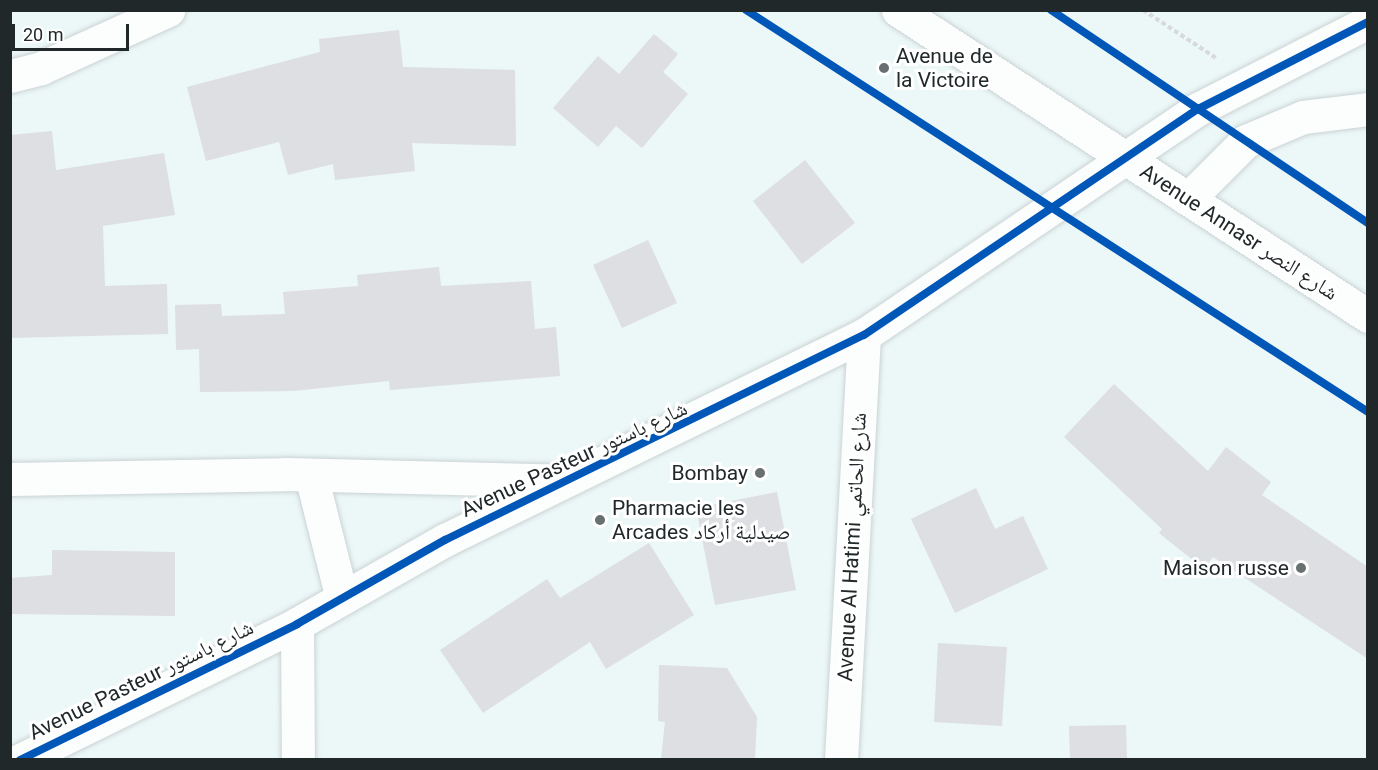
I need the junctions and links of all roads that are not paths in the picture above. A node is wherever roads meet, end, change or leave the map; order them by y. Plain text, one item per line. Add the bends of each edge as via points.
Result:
1 (168, 10) edge
2 (898, 10) edge
3 (1368, 22) edge
4 (10, 76) edge
5 (1368, 109) edge
6 (1124, 156) junction
7 (1188, 199) junction
8 (1368, 316) edge
9 (864, 335) junction
10 (311, 475) junction
11 (10, 479) edge
12 (570, 481) junction
13 (342, 598) junction
14 (297, 624) junction
15 (20, 759) edge
16 (298, 759) edge
17 (842, 759) edge

1 - 4 street via 50,64
2 - 6 street, Avenue Annasr شارع النصر
3 - 6 street, Avenue Pasteur شارع باستور via 1250,79
5 - 7 street via 1303,117 1245,141
6 - 7 street, Avenue Annasr شارع النصر
6 - 9 street, Avenue Pasteur شارع باستور
7 - 8 street, Avenue Annasr شارع النصر
9 - 12 street, Avenue Pasteur شارع باستور
9 - 17 street, Avenue Al Hatimi شارع الحاتمي
10 - 11 street
10 - 12 street
10 - 13 street
12 - 13 street, Avenue Pasteur شارع باستور via 445,540
13 - 14 street, Avenue Pasteur شارع باستور
14 - 15 street, Avenue Pasteur شارع باستور
14 - 16 street

